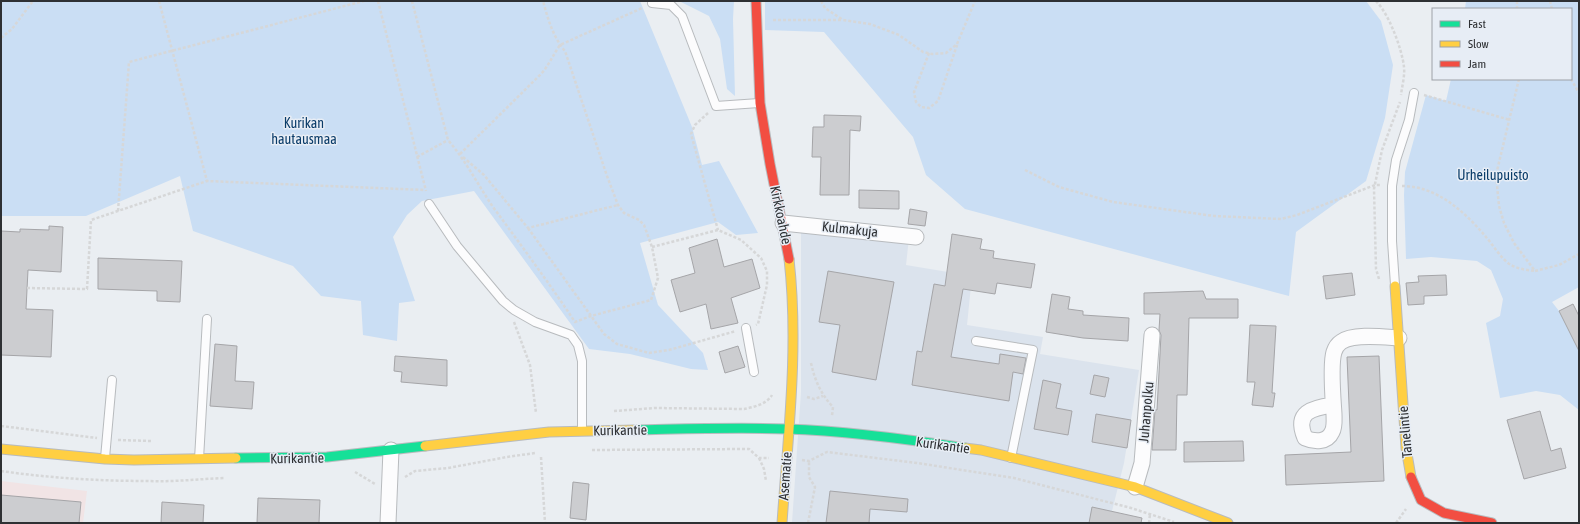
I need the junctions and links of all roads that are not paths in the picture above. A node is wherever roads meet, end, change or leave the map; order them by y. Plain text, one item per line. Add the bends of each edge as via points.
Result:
1 (756, 1) edge
2 (652, 3) road end
3 (1414, 92) dead end
4 (760, 103) junction
5 (429, 204) dead end
6 (783, 223) junction
7 (916, 237) dead end
8 (1395, 286) joint
9 (207, 319) dead end
10 (746, 328) road end
11 (1152, 335) dead end
12 (1399, 338) junction
13 (976, 341) dead end
14 (754, 372) dead end
15 (112, 380) dead end
16 (1333, 405) dead end
17 (788, 429) junction
18 (582, 431) junction
19 (1, 449) edge
20 (391, 450) junction
21 (1011, 458) junction
22 (105, 459) junction
23 (199, 460) junction
24 (1135, 487) junction
25 (388, 523) edge
26 (782, 523) edge
27 (1228, 523) edge
28 (1492, 523) edge

1 - 4 main road, Kirkkoahde
2 - 4 lane via 671,5 682,16 716,106
3 - 8 lane via 1409,120 1396,160 1392,186
4 - 6 main road, Kirkkoahde
5 - 18 lane via 457,246 503,301 535,322 570,335 578,345 582,360
6 - 7 street, Kulmakuja
6 - 17 main road, Kirkkoahde via 793,299 794,341
8 - 12 main road, Tanelintie
9 - 23 lane
10 - 14 lane
11 - 24 street, Juhanpolku via 1142,463
12 - 16 street via 1349,338 1340,342 1332,358
12 - 28 main road, Tanelintie via 1406,448 1410,474 1421,500 1444,513
13 - 21 lane via 1033,350
15 - 22 lane
17 - 18 main road, Kurikantie
17 - 21 main road, Kurikantie via 933,443 981,450
17 - 26 main road, Asematie
18 - 20 main road, Kurikantie via 549,432
19 - 22 main road, Kurikantie
20 - 23 main road, Kurikantie via 327,457
20 - 25 street
21 - 24 main road, Kurikantie
22 - 23 main road, Kurikantie
24 - 27 main road, Kurikantie

